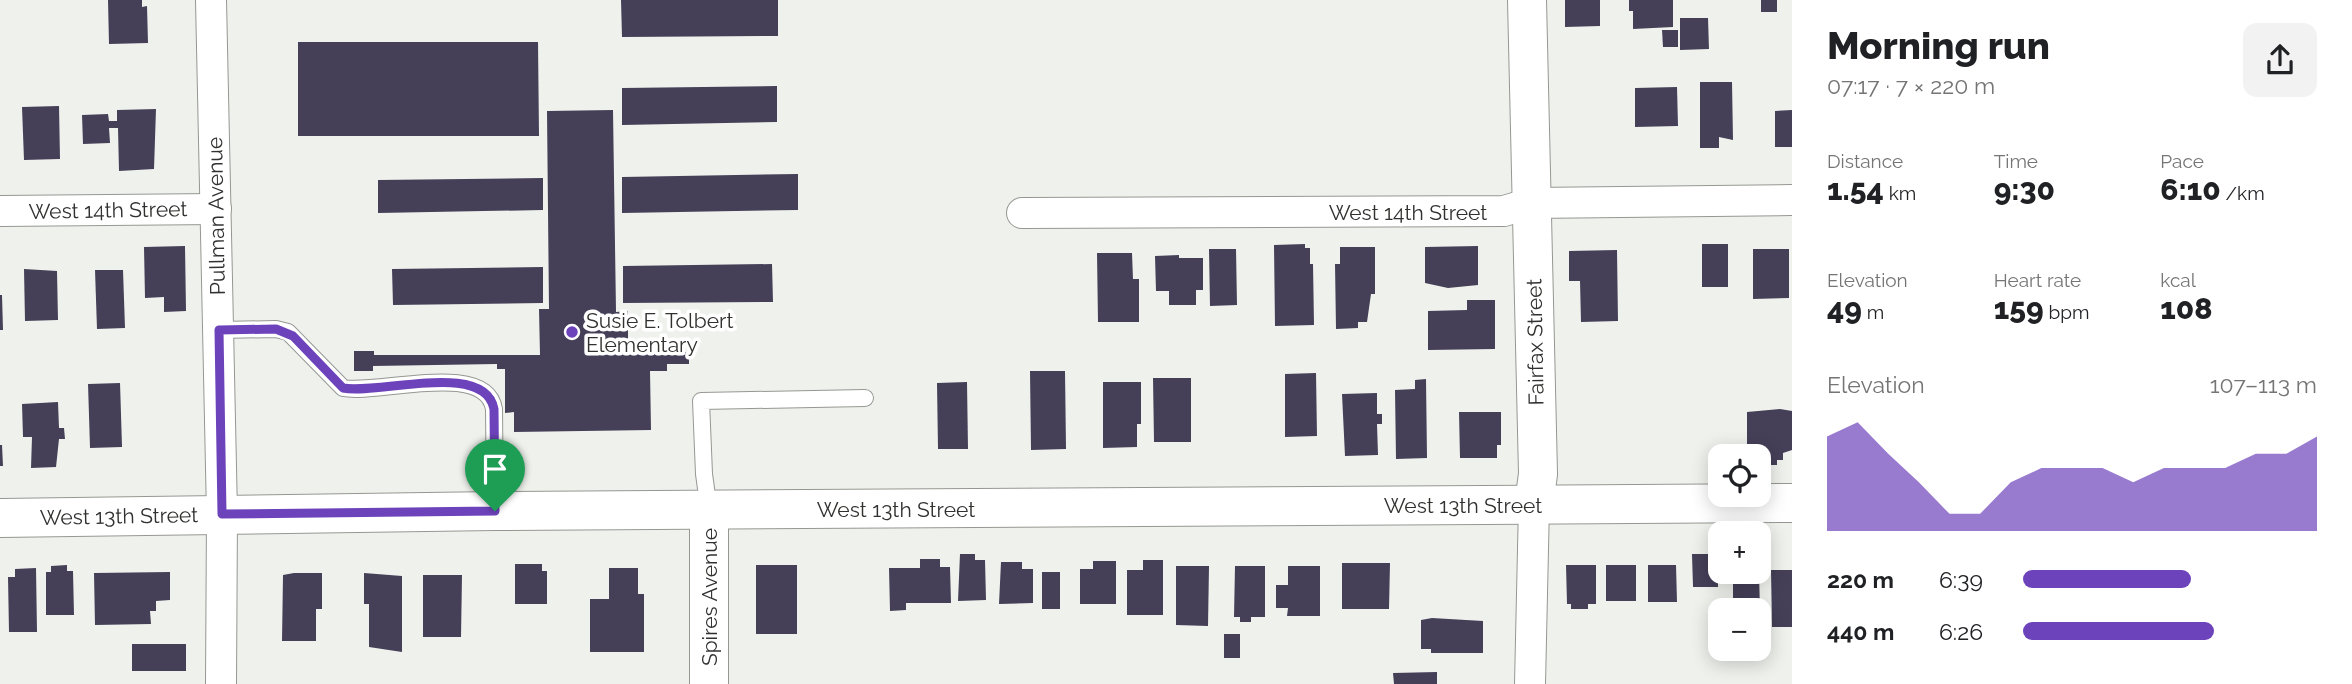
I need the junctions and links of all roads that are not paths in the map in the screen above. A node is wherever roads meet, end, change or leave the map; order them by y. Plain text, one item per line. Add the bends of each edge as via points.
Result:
1 (211, 0) edge
2 (1527, 0) edge
3 (1792, 200) edge
4 (1531, 203) junction
5 (216, 209) junction
6 (0, 211) edge
7 (1022, 213) dead end
8 (219, 330) junction
9 (865, 398) dead end
10 (1792, 503) edge
11 (1534, 504) junction
12 (709, 510) junction
13 (495, 511) junction
14 (222, 514) junction
15 (0, 518) edge
16 (221, 684) edge
17 (709, 684) edge
18 (1530, 684) edge

1 - 5 street, Pullman Avenue
2 - 4 street, Fairfax Street
3 - 4 street, West 14th Street
4 - 7 street, West 14th Street via 1504,211
4 - 11 street, Fairfax Street via 1538,474
5 - 6 street, West 14th Street
5 - 8 street, Pullman Avenue
8 - 13 lane via 288,332 343,388 443,383 480,387 494,409
8 - 14 street, Pullman Avenue
9 - 12 lane via 701,401
10 - 11 street, West 13th Street
11 - 12 street, West 13th Street
11 - 18 street, Fairfax Street
12 - 13 street, West 13th Street
12 - 17 street, Spires Avenue
13 - 14 street, West 13th Street
14 - 15 street, West 13th Street
14 - 16 street, Pullman Avenue

